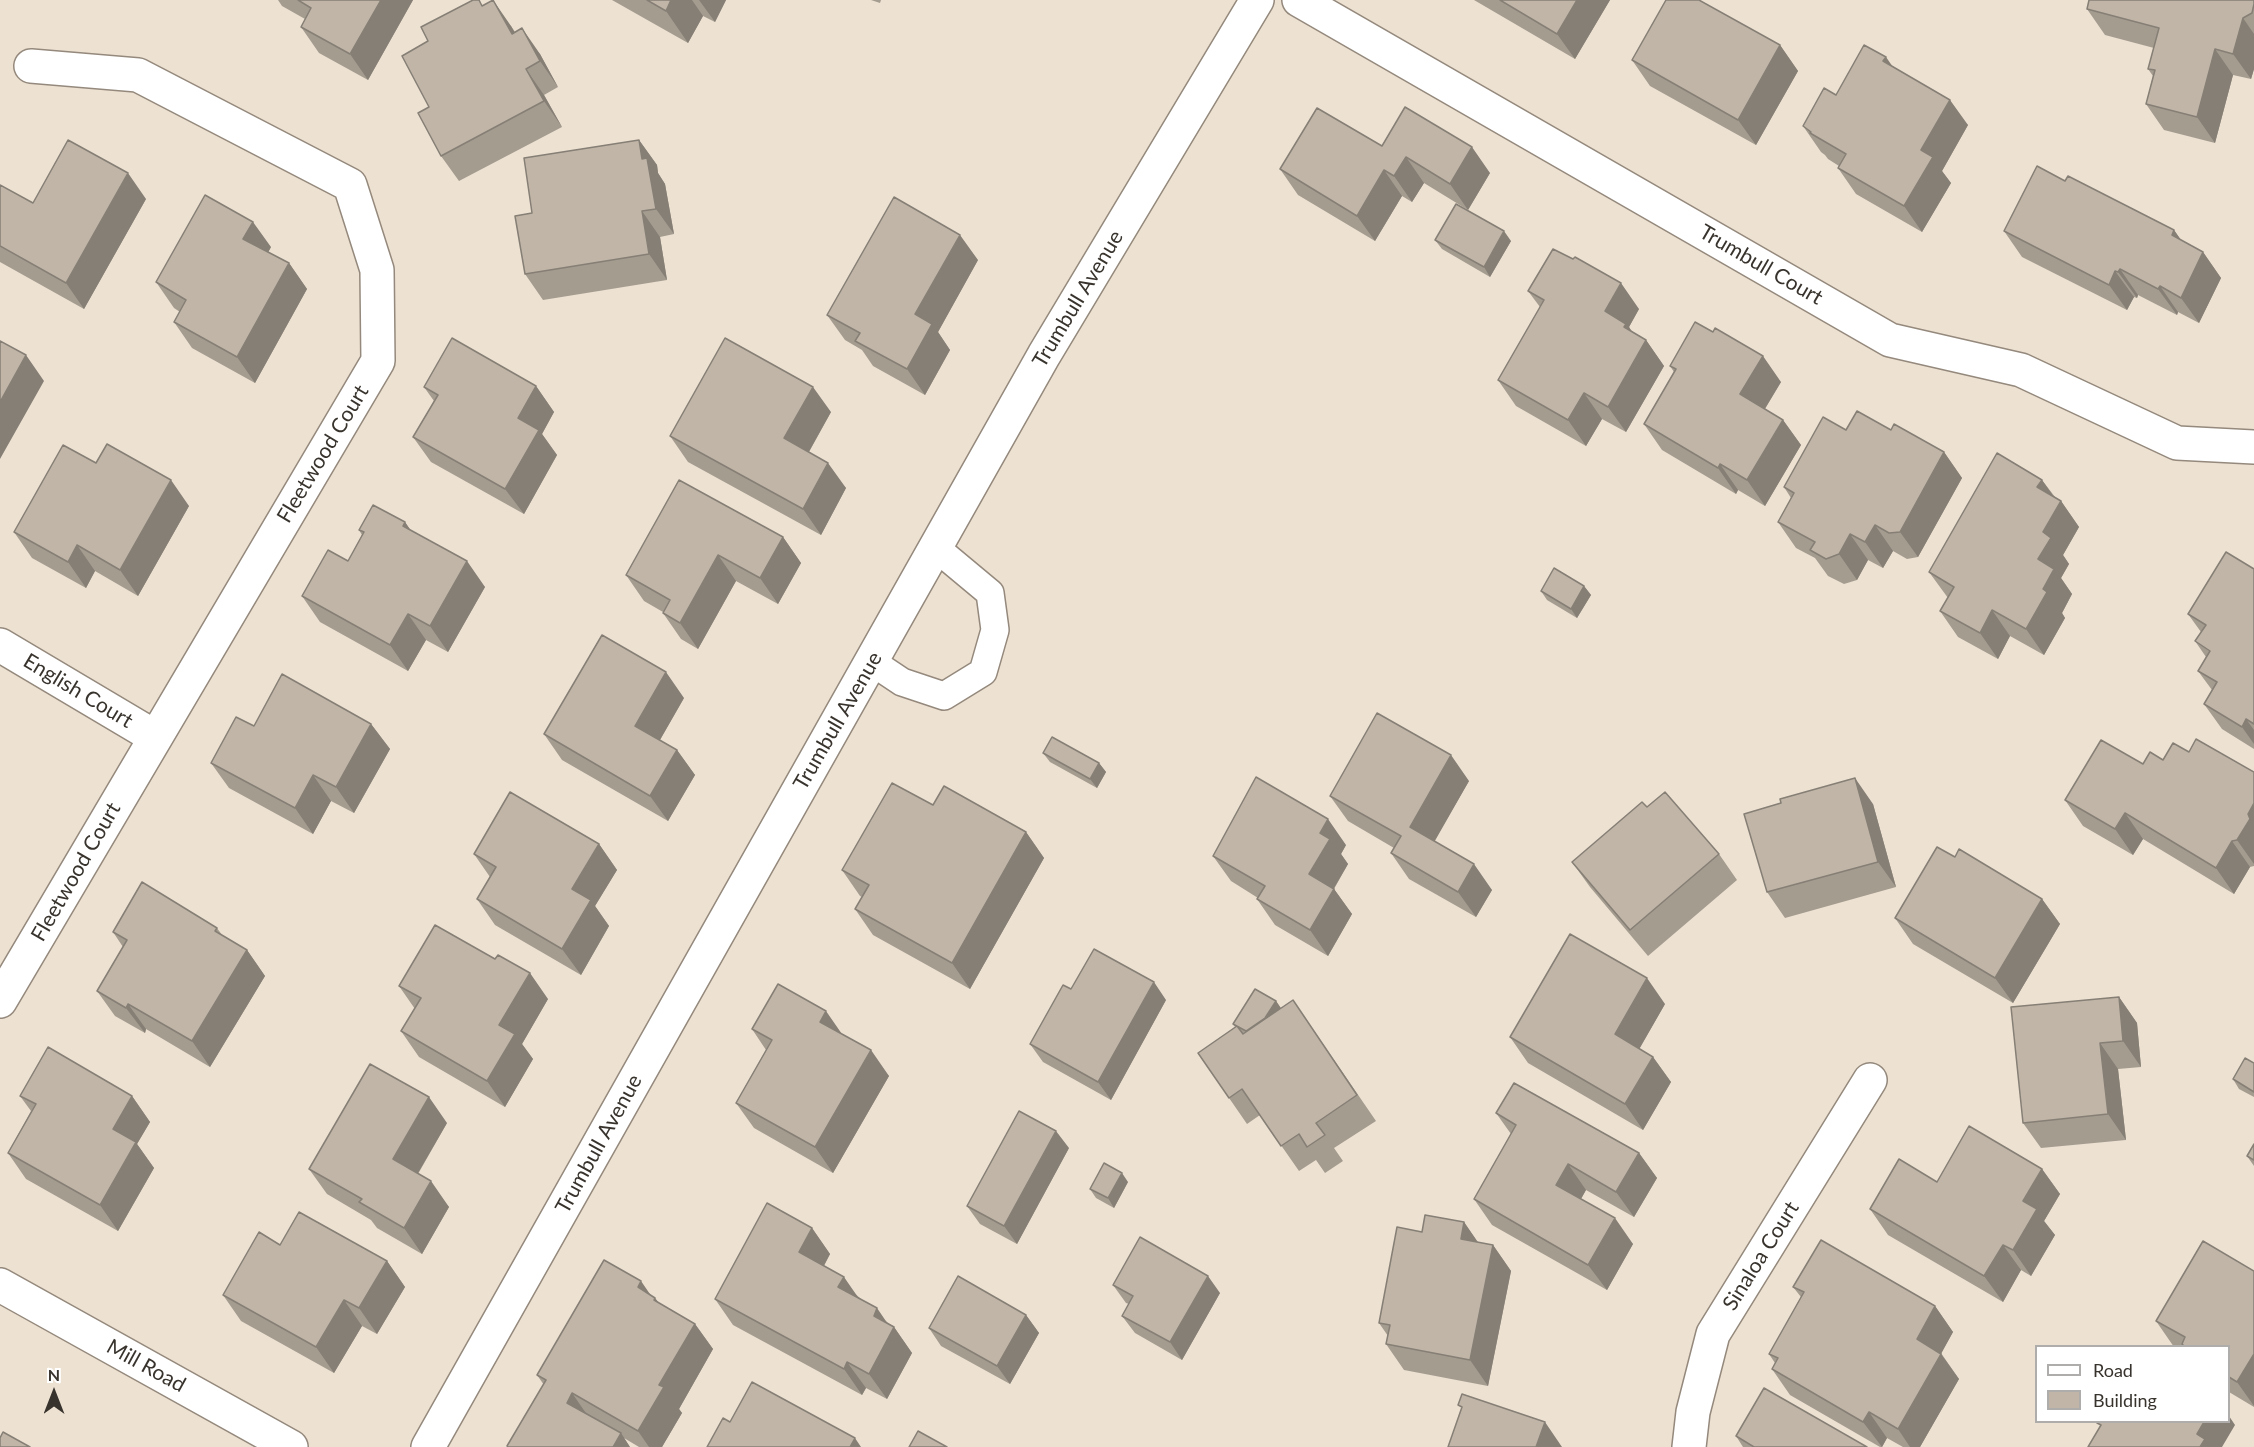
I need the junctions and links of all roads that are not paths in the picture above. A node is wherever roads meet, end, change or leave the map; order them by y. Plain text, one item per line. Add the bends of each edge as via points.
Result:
1 (1257, 0) edge
2 (1299, 0) edge
3 (30, 66) dead end
4 (2254, 447) edge
5 (936, 548) junction
6 (0, 645) edge
7 (872, 662) junction
8 (155, 737) junction
9 (0, 1001) edge
10 (1870, 1080) dead end
11 (0, 1285) edge
12 (291, 1447) edge
13 (428, 1447) edge
14 (1689, 1447) edge

1 - 5 street, Trumbull Avenue via 1044,355
2 - 4 street, Trumbull Court via 1890,340 2021,370 2176,443
3 - 8 street, Fleetwood Court via 138,75 350,184 377,270 378,361
5 - 7 street, Trumbull Avenue
5 - 7 lane via 990,593 995,630 982,672 944,696 902,682
6 - 8 street, English Court
7 - 13 street, Trumbull Avenue
8 - 9 street, Fleetwood Court
10 - 14 street, Sinaloa Court via 1713,1334 1693,1412
11 - 12 street, Mill Road

